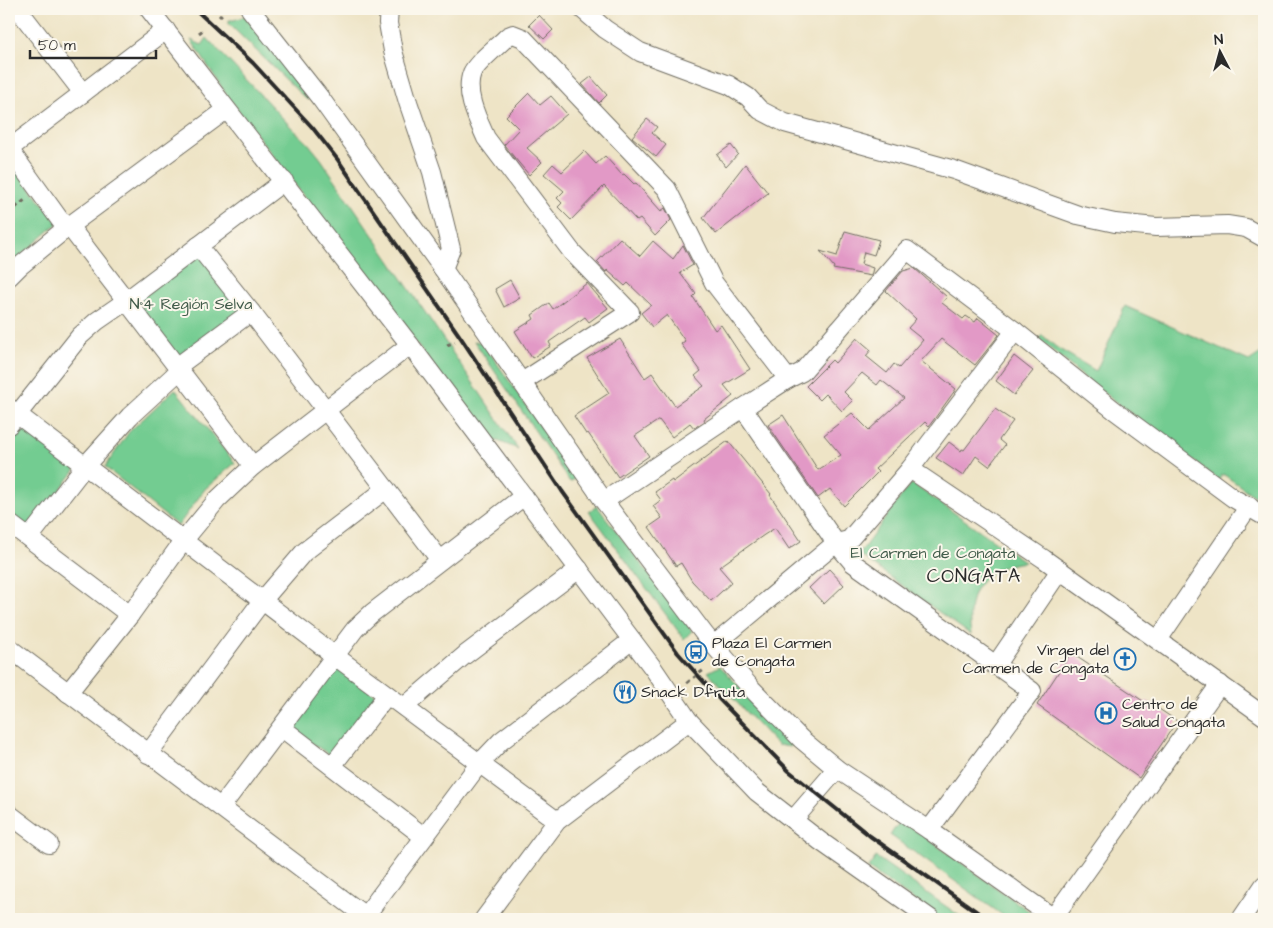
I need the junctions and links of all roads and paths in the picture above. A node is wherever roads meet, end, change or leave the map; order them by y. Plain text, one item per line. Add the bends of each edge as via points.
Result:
1 (18, 9) edge
2 (150, 9) edge
3 (250, 9) edge
4 (389, 9) edge
5 (582, 9) edge
6 (166, 30) junction
7 (83, 93) junction
8 (226, 110) junction
9 (9, 149) edge
10 (284, 181) junction
11 (32, 193) dead end
12 (9, 213) edge
13 (69, 226) junction
14 (1264, 238) edge
15 (198, 246) junction
16 (443, 269) junction
17 (9, 277) edge
18 (126, 301) junction
19 (250, 312) junction
20 (1015, 331) junction
21 (455, 342) dead end
22 (410, 345) junction
23 (447, 345) dead end
24 (179, 371) junction
25 (788, 379) junction
26 (522, 382) junction
27 (743, 408) junction
28 (325, 410) junction
29 (11, 416) edge
30 (253, 466) junction
31 (84, 467) junction
32 (910, 469) junction
33 (386, 489) junction
34 (524, 496) junction
35 (604, 501) junction
36 (1249, 506) junction
37 (1264, 516) edge
38 (9, 523) edge
39 (28, 538) junction
40 (184, 540) junction
41 (836, 543) junction
42 (440, 560) junction
43 (579, 569) junction
44 (1060, 570) junction
45 (262, 601) junction
46 (130, 615) junction
47 (632, 640) junction
48 (1158, 640) junction
49 (714, 646) junction
50 (9, 648) edge
51 (335, 656) junction
52 (995, 666) junction
53 (705, 669) dead end
54 (687, 683) dead end
55 (1220, 684) junction
56 (68, 693) junction
57 (387, 695) junction
58 (404, 707) junction
59 (1264, 716) edge
60 (689, 721) junction
61 (282, 728) junction
62 (148, 754) junction
63 (479, 764) junction
64 (332, 766) junction
65 (838, 769) junction
66 (221, 808) junction
67 (9, 814) edge
68 (793, 820) junction
69 (557, 821) junction
70 (929, 830) junction
71 (423, 836) junction
72 (49, 844) dead end
73 (1264, 885) edge
74 (366, 918) edge
75 (484, 919) edge
76 (931, 919) edge
77 (1054, 919) edge
78 (1241, 919) edge

1 - 7 street
2 - 6 street
3 - 16 street via 320,99
4 - 16 street via 393,51 432,172 451,250
5 - 14 street via 605,30 640,52 729,85 748,97 760,110 785,124 954,170 1095,220 1182,228 1228,225 1246,228
6 - 7 street
6 - 8 street
7 - 9 street
8 - 10 street
8 - 13 street
9 - 13 street via 60,220
10 - 15 street
10 - 22 street
11 - 12 path
13 - 17 street
13 - 18 street
15 - 18 street
15 - 19 street
16 - 26 street
18 - 24 street
18 - 29 street via 80,336
19 - 24 street via 182,363
19 - 28 street
20 - 25 street via 907,250 802,372
20 - 32 street
20 - 36 street via 1114,410 1233,498
21 - 23 path
22 - 28 street
22 - 34 street
24 - 30 street
24 - 31 street via 130,416
25 - 26 street via 714,283 667,189 523,38 513,34 472,73 471,93 479,123 486,138 572,252 630,312
25 - 27 street
26 - 35 street
27 - 35 street
27 - 41 street
28 - 30 street
28 - 33 street
29 - 31 street
30 - 40 street via 217,500
31 - 39 street
31 - 40 street
32 - 41 street via 848,540
32 - 44 street
33 - 42 street
33 - 45 street via 304,552
34 - 42 street
34 - 43 street
35 - 49 street
36 - 37 street
36 - 48 street
38 - 39 street
39 - 46 street
40 - 45 street
40 - 46 street
41 - 49 street
41 - 52 street via 853,563
42 - 51 street via 372,613
43 - 47 street
43 - 58 street via 465,655
44 - 48 street
44 - 52 street
45 - 51 street
45 - 62 street
46 - 56 street
47 - 60 street
47 - 63 street via 501,741
48 - 55 street
49 - 65 street via 801,740
50 - 56 street
51 - 57 street
51 - 61 street
52 - 70 street via 1032,691
53 - 54 path
55 - 59 street
55 - 77 street
56 - 62 street
57 - 58 street
57 - 64 street
58 - 63 street
60 - 68 street via 757,792
60 - 69 street
61 - 64 street
61 - 66 street
62 - 66 street
63 - 69 street
63 - 71 street
64 - 71 street
65 - 68 street
65 - 70 street
66 - 74 street
67 - 72 street
68 - 76 street
69 - 75 street
70 - 77 street
71 - 74 street
73 - 78 street

